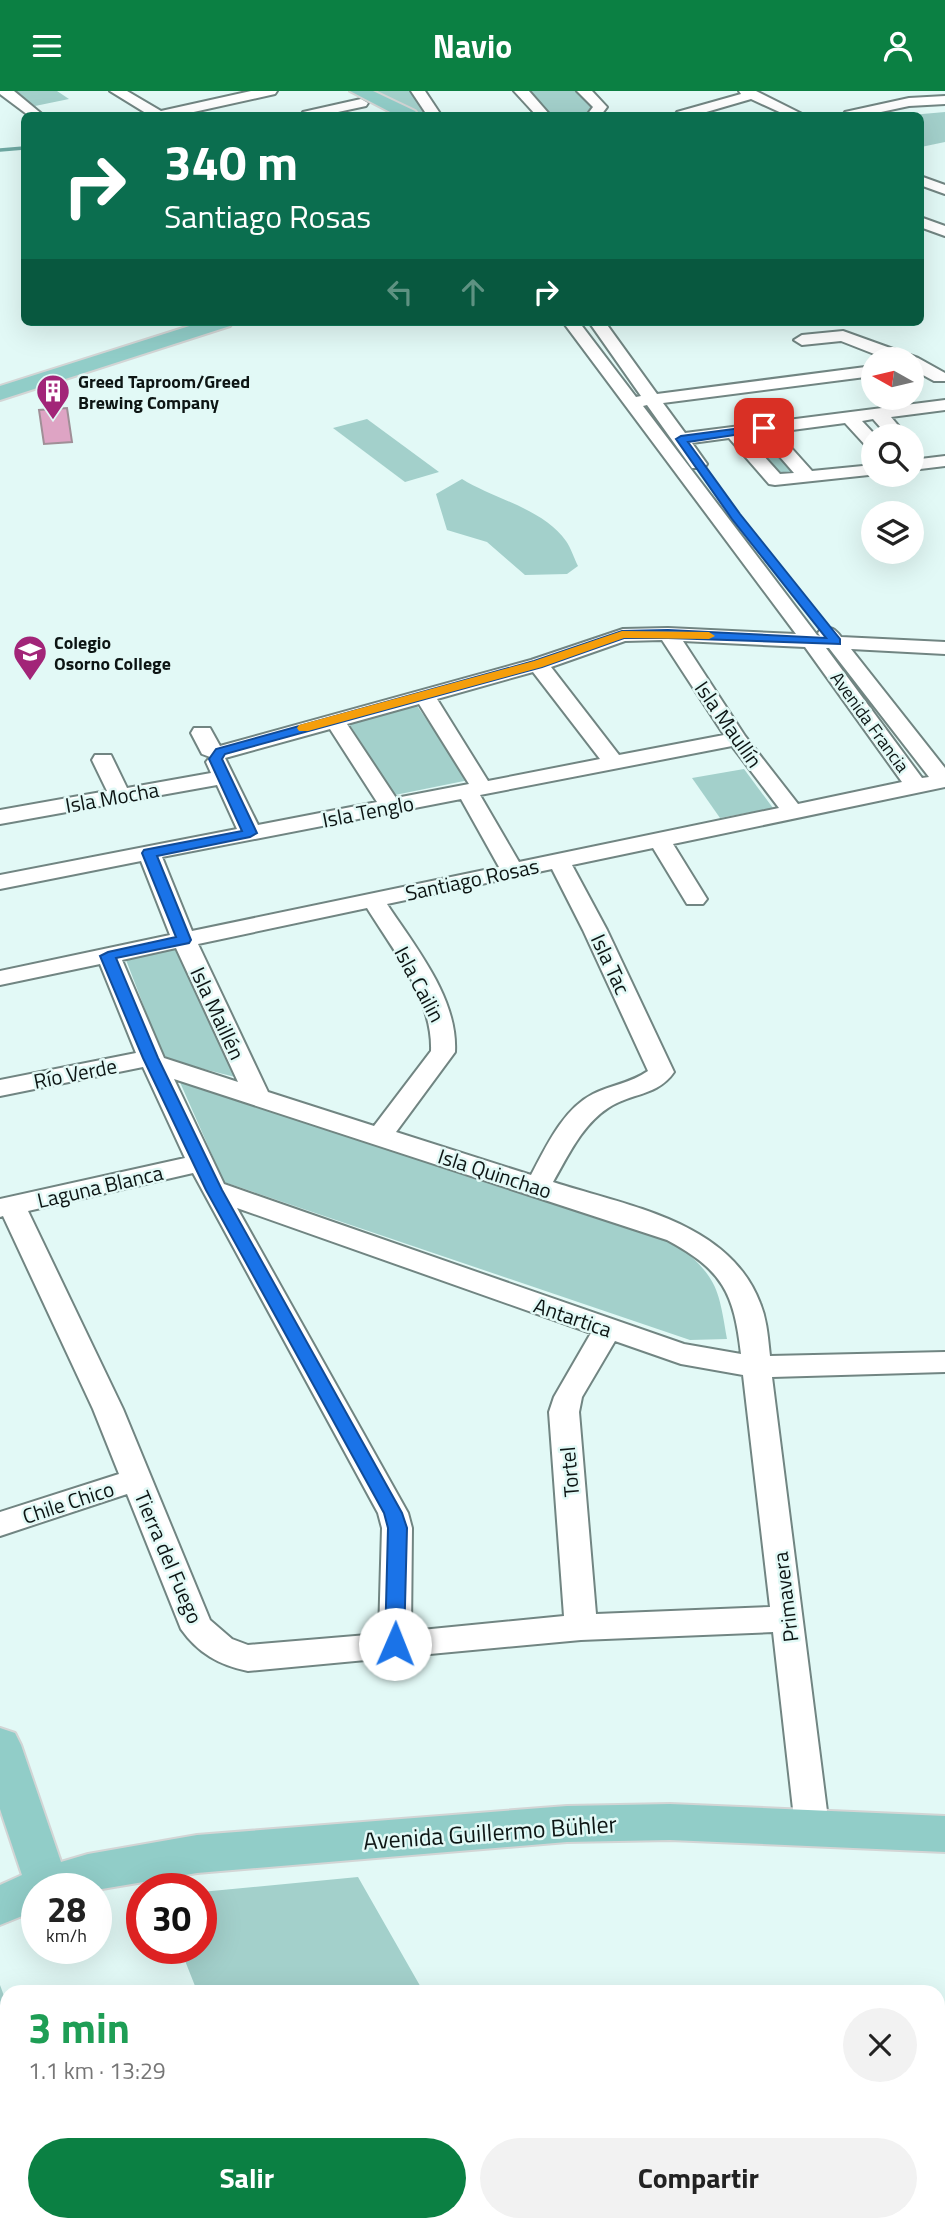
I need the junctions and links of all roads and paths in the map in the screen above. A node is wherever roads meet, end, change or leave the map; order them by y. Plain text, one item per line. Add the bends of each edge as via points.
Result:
1 (5, 91) edge
2 (117, 91) edge
3 (270, 91) edge
4 (338, 91) edge
5 (418, 91) edge
6 (521, 91) edge
7 (584, 91) edge
8 (897, 91) edge
9 (247, 93) edge
10 (748, 93) edge
11 (690, 94) dead end
12 (360, 97) edge
13 (859, 97) dead end
14 (945, 100) edge
15 (719, 104) junction
16 (912, 105) junction
17 (945, 106) edge
18 (32, 112) edge
19 (153, 112) edge
20 (183, 112) edge
21 (317, 112) edge
22 (391, 112) edge
23 (432, 112) edge
24 (540, 112) edge
25 (596, 112) edge
26 (692, 112) edge
27 (790, 112) edge
28 (879, 112) edge
29 (924, 182) edge
30 (945, 190) edge
31 (924, 223) edge
32 (945, 231) edge
33 (178, 326) edge
34 (210, 326) edge
35 (574, 326) edge
36 (600, 326) edge
37 (788, 326) edge
38 (802, 340) junction
39 (871, 347) edge
40 (924, 369) edge
41 (861, 373) edge
42 (832, 377) junction
43 (940, 377) dead end
44 (0, 383) edge
45 (0, 393) edge
46 (653, 399) junction
47 (629, 402) junction
48 (945, 405) edge
49 (878, 414) junction
50 (849, 417) junction
51 (887, 424) edge
52 (764, 428) junction
53 (861, 430) edge
54 (733, 432) junction
55 (680, 448) junction
56 (924, 460) edge
57 (945, 461) edge
58 (861, 472) edge
59 (809, 478) junction
60 (778, 582) junction
61 (668, 634) junction
62 (811, 641) junction
63 (835, 642) junction
64 (945, 648) edge
65 (538, 664) junction
66 (424, 695) junction
67 (334, 719) junction
68 (202, 733) dead end
69 (737, 739) junction
70 (218, 753) junction
71 (103, 760) dead end
72 (614, 763) junction
73 (224, 777) junction
74 (944, 780) edge
75 (916, 786) junction
76 (474, 790) junction
77 (120, 796) junction
78 (390, 806) junction
79 (3, 809) edge
80 (793, 812) junction
81 (250, 833) junction
82 (660, 840) junction
83 (149, 853) junction
84 (559, 861) junction
85 (513, 871) junction
86 (0, 882) edge
87 (695, 899) dead end
88 (373, 900) junction
89 (184, 940) junction
90 (108, 956) junction
91 (0, 978) edge
92 (152, 1061) junction
93 (662, 1067) joint
94 (0, 1088) edge
95 (257, 1095) junction
96 (380, 1136) junction
97 (200, 1163) junction
98 (537, 1187) junction
99 (214, 1190) junction
100 (6, 1207) edge
101 (608, 1329) junction
102 (945, 1362) edge
103 (756, 1367) junction
104 (137, 1479) junction
105 (0, 1524) edge
106 (788, 1619) junction
107 (582, 1627) junction
108 (395, 1644) junction
109 (0, 1745) edge
110 (811, 1827) junction
111 (945, 1834) edge
112 (37, 1873) edge
113 (88, 1873) edge
114 (21, 1896) edge
115 (0, 1906) edge

1 - 18 street
2 - 19 street
3 - 9 street
4 - 12 main road
5 - 23 street
6 - 24 street
7 - 25 street via 600,107
8 - 16 street
9 - 20 street
10 - 15 street
10 - 27 street
11 - 15 street
12 - 21 street
12 - 22 main road
13 - 28 street
14 - 16 street
15 - 26 street
16 - 17 street
16 - 28 street
29 - 30 street
31 - 32 street
33 - 44 main road
34 - 45 main road
35 - 47 street, Avenida Francia
36 - 46 street, Avenida Francia
37 - 38 street
38 - 39 street via 843,336
38 - 42 street
40 - 43 street
41 - 42 street
42 - 46 street
46 - 47 street
46 - 55 street, Avenida Francia
47 - 55 street, Avenida Francia
48 - 49 street
49 - 50 street
49 - 51 street
50 - 52 street
50 - 53 street
52 - 54 street
52 - 59 street
54 - 55 street
54 - 59 street via 775,480
55 - 60 street, Avenida Francia
56 - 57 street
58 - 59 street
60 - 62 street, Avenida Francia
60 - 63 street, Avenida Francia
61 - 62 street
61 - 65 street via 622,635
61 - 69 street, Isla Maullín
62 - 63 street
62 - 75 street, Avenida Francia
63 - 64 street
63 - 74 street, Avenida Francia
65 - 66 street
65 - 72 street
66 - 67 street
66 - 76 street
67 - 70 street
67 - 78 street
68 - 70 street
69 - 72 street, Isla Tenglo
69 - 80 street, Isla Maullín
70 - 73 street via 215,759
71 - 77 street
72 - 76 street, Isla Tenglo
73 - 77 street, Isla Mocha
73 - 81 street
74 - 75 street, Santiago Rosas
75 - 80 street, Santiago Rosas
76 - 78 street, Isla Tenglo
76 - 85 street
77 - 79 street, Isla Mocha
78 - 81 street, Isla Tenglo
80 - 82 street, Santiago Rosas
81 - 83 street, Isla Tenglo
82 - 84 street, Santiago Rosas
82 - 87 street
83 - 86 street, Isla Tenglo
83 - 89 street, Isla Maillén
84 - 85 street, Santiago Rosas
84 - 93 street, Isla Tac
85 - 88 street, Santiago Rosas
88 - 89 street, Santiago Rosas
88 - 96 street, Isla Cailin via 434,1001 445,1039 443,1052
89 - 90 street, Santiago Rosas
89 - 95 street, Isla Maillén
90 - 91 street, Santiago Rosas
90 - 92 street
92 - 94 street, Río Verde
92 - 95 street, Isla Quinchao
92 - 97 street
93 - 98 street via 656,1079 611,1094 585,1113
95 - 96 street, Isla Quinchao
96 - 98 street, Isla Quinchao
97 - 99 street
97 - 100 street, Laguna Blanca
98 - 103 street, Isla Quinchao via 661,1226 714,1257 744,1294
99 - 101 street, Antartica
99 - 108 street via 393,1513 397,1528
100 - 104 street, Tierra del Fuego via 108,1409
101 - 103 street, Antartica via 666,1350
101 - 107 street, Tortel via 564,1412
102 - 103 street, Antartica
103 - 106 street, Primavera
104 - 105 street, Chile Chico
104 - 108 street, Tierra del Fuego via 192,1620 215,1646 235,1656 259,1659
106 - 107 street, Tierra del Fuego
106 - 110 street, Primavera
107 - 108 street, Tierra del Fuego
109 - 112 main road
110 - 111 main road, Avenida Guillermo Bühler
110 - 113 main road, Avenida Guillermo Bühler via 670,1822 533,1826 197,1854
114 - 115 main road, Avenida Guillermo Bühler

